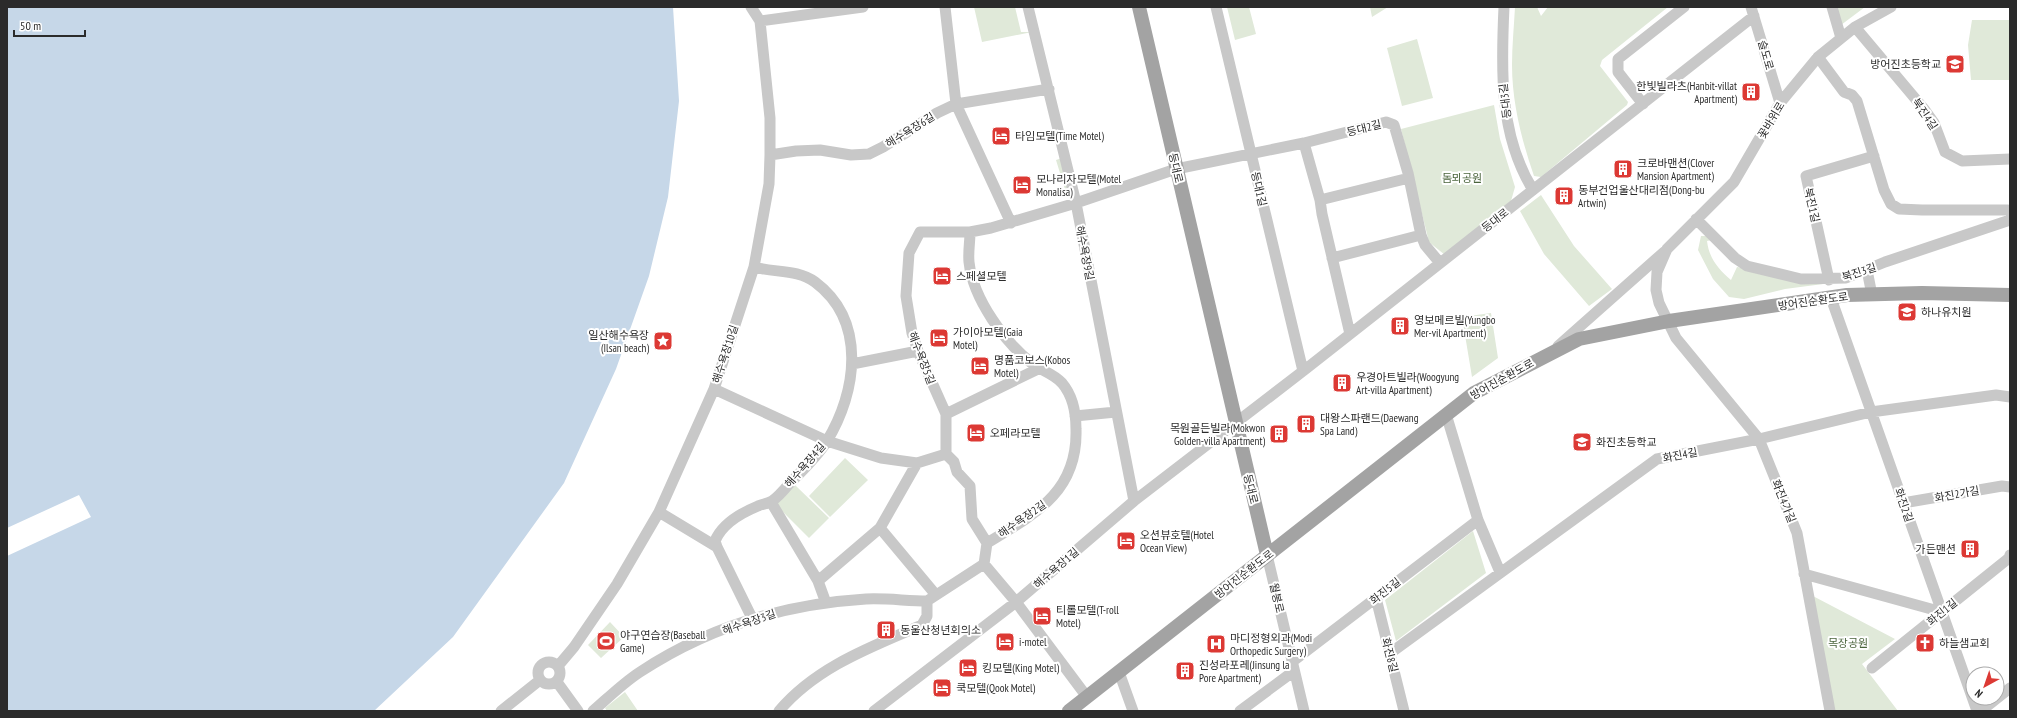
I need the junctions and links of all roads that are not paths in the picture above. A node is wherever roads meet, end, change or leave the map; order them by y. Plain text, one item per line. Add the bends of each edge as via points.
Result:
1 (751, 7) edge
2 (863, 7) edge
3 (945, 7) edge
4 (1028, 7) edge
5 (1139, 7) edge
6 (1216, 7) edge
7 (1504, 7) edge
8 (1684, 7) edge
9 (1832, 7) edge
10 (1891, 7) edge
11 (1753, 11) edge
12 (760, 21) junction
13 (1855, 28) junction
14 (1841, 38) junction
15 (1818, 57) junction
16 (1049, 89) junction
17 (1780, 103) junction
18 (956, 104) junction
19 (1643, 104) junction
20 (1304, 143) junction
21 (1251, 153) junction
22 (770, 155) junction
23 (1874, 156) junction
24 (2010, 159) edge
25 (1176, 169) junction
26 (1409, 178) junction
27 (1533, 190) junction
28 (1320, 200) junction
29 (1076, 203) junction
30 (2010, 212) edge
31 (1696, 219) junction
32 (2010, 220) edge
33 (1011, 223) junction
34 (970, 232) junction
35 (1421, 235) junction
36 (1667, 249) junction
37 (1332, 258) junction
38 (1440, 263) junction
39 (754, 267) junction
40 (1867, 270) junction
41 (1829, 280) junction
42 (1872, 295) junction
43 (2010, 295) edge
44 (1831, 298) junction
45 (1669, 321) junction
46 (1350, 334) junction
47 (918, 351) junction
48 (1551, 353) junction
49 (852, 364) junction
50 (1040, 368) junction
51 (1303, 371) junction
52 (714, 389) junction
53 (2010, 397) edge
54 (1116, 412) junction
55 (1871, 412) junction
56 (946, 414) junction
57 (1446, 414) junction
58 (1075, 416) junction
59 (1235, 422) junction
60 (1759, 439) junction
61 (827, 441) junction
62 (946, 454) junction
63 (918, 463) junction
64 (2010, 487) edge
65 (1134, 501) junction
66 (771, 502) junction
67 (1904, 503) junction
68 (659, 512) junction
69 (1478, 520) junction
70 (880, 528) junction
71 (987, 543) junction
72 (718, 547) junction
73 (1267, 555) junction
74 (2010, 555) edge
75 (984, 564) junction
76 (1500, 572) junction
77 (1804, 574) junction
78 (818, 581) junction
79 (932, 598) junction
80 (1376, 598) junction
81 (1016, 602) junction
82 (826, 603) junction
83 (1942, 612) junction
84 (752, 618) junction
85 (1389, 654) junction
86 (558, 666) junction
87 (1293, 666) junction
88 (1872, 668) dead end
89 (1119, 672) junction
90 (540, 680) junction
91 (557, 682) junction
92 (2010, 688) edge
93 (1087, 697) junction
94 (501, 711) edge
95 (578, 711) edge
96 (593, 711) edge
97 (780, 711) edge
98 (874, 711) edge
99 (1069, 711) edge
100 (1133, 711) edge
101 (1240, 711) edge
102 (1304, 711) edge
103 (1404, 711) edge
104 (1830, 711) edge
105 (1977, 711) edge
106 (1981, 711) edge

1 - 12 street, 해수욕장10길
2 - 12 street
3 - 18 street
4 - 16 street, 해수욕장9길
5 - 25 main road, 등대로
6 - 21 street, 등대1길
7 - 27 street, 등대3길 via 1502,76 1510,138 1523,174
8 - 19 street via 1618,59 1618,72
9 - 14 street
10 - 13 street, 꽃바위로
11 - 17 street, 슬도로
11 - 19 street, 등대로
12 - 22 street, 해수욕장10길 via 770,118
13 - 14 street, 꽃바위로
13 - 24 street, 북진4길 via 1924,109 1934,123 1945,152 1962,161
14 - 15 street, 꽃바위로
15 - 17 street, 꽃바위로
15 - 23 street via 1844,92 1852,95 1857,101
16 - 18 street, 해수욕장6길
16 - 29 street, 해수욕장9길
17 - 31 street, 꽃바위로 via 1734,182
18 - 22 street, 해수욕장6길 via 869,154 851,155 820,150
18 - 33 street
19 - 27 street, 등대로
20 - 21 street, 등대2길
20 - 26 street, 등대2길 via 1386,122 1394,123
20 - 28 street
21 - 25 street, 등대2길
21 - 51 street, 등대1길
22 - 39 street, 해수욕장10길 via 769,184
23 - 30 street via 1884,190 1891,204 1899,208
23 - 41 street, 북진1길 via 1806,176
25 - 29 street, 해수욕장5길
25 - 59 main road, 등대로
26 - 28 street
26 - 35 street, 등대2길
27 - 38 street, 등대로
28 - 37 street
29 - 33 street, 해수욕장5길
29 - 54 street, 해수욕장9길
31 - 36 street, 꽃바위로
31 - 41 street, 북진3길 via 1747,266 1801,279
32 - 40 street, 북진3길
33 - 34 street, 해수욕장5길
34 - 47 street, 해수욕장5길 via 920,232 909,253 906,296 912,333
34 - 50 street, 해수욕장2길 via 969,262 980,298 1004,335
35 - 37 street
35 - 38 street, 등대2길 via 1425,245
36 - 45 street, 꽃바위로 via 1657,272 1656,290 1659,303
36 - 48 street, 꽃바위로
37 - 46 street
38 - 46 street, 등대로
39 - 49 street, 해수욕장4길 via 799,274 814,282 829,295 841,312 849,332
39 - 52 street, 해수욕장10길
40 - 41 street, 북진3길 via 1846,278
40 - 42 street
42 - 43 main road, 방어진순환도로
42 - 44 main road, 방어진순환도로
44 - 45 main road, 방어진순환도로
44 - 55 street, 화진2길
45 - 48 main road, 방어진순환도로 via 1578,338
45 - 60 street, 화진4가길 via 1676,338
46 - 51 street, 등대로
47 - 49 street
47 - 56 street, 해수욕장5길
48 - 57 main road, 방어진순환도로 via 1474,393
49 - 61 street, 해수욕장4길 via 851,381 843,407
50 - 56 street
50 - 58 street, 해수욕장2길 via 1062,383 1071,398
51 - 59 street, 등대로
52 - 61 street
52 - 68 street, 해수욕장10길
53 - 55 street, 화진4길 via 1996,395
54 - 58 street
54 - 65 street, 해수욕장9길
55 - 60 street, 화진4길
55 - 67 street, 화진2길
56 - 62 street, 해수욕장5길
57 - 69 street
57 - 73 main road, 방어진순환도로
58 - 71 street, 해수욕장2길 via 1077,448 1069,473 1058,490 1046,505
59 - 65 street, 해수욕장1길
59 - 73 main road, 등대로
60 - 76 street, 화진4길 via 1657,459
60 - 77 street, 화진4가길 via 1797,533
61 - 63 street via 881,458
61 - 66 street, 해수욕장4길
62 - 63 street
62 - 71 street via 970,486 972,519
63 - 70 street
64 - 67 street, 화진2가길 via 2002,486
65 - 81 street, 해수욕장1길
66 - 72 street, 해수욕장4길 via 759,505 726,524 715,541
66 - 78 street
67 - 83 street, 화진2길
68 - 72 street
68 - 86 street, 해수욕장10길 via 613,590
69 - 76 street
69 - 80 street, 화진5길
70 - 78 street
70 - 79 street
71 - 75 street, 해수욕장2길
72 - 84 street
73 - 87 street, 월봉로
73 - 89 main road, 방어진순환도로
74 - 83 street, 화진1길
75 - 79 street
75 - 81 street
76 - 85 street, 화진4길
77 - 83 street
77 - 104 street, 화진4가길
78 - 82 street
79 - 82 street, 해수욕장3길 via 868,599
79 - 97 street via 922,625 852,656 815,678 791,697
80 - 85 street, 화진8길
80 - 87 street, 화진5길
81 - 93 street
81 - 98 street, 해수욕장1길
82 - 84 street, 해수욕장3길 via 800,606
83 - 88 street, 화진1길
83 - 105 street, 화진2길
84 - 96 street, 해수욕장3길 via 697,640 639,672
85 - 103 street, 화진8길
86 - 90 street via 552,662 541,665 538,672
86 - 91 street via 560,676
87 - 101 street, 화진5길
87 - 102 street, 월봉로
89 - 93 main road, 방어진순환도로
89 - 100 street
90 - 91 street via 550,685
90 - 94 street
91 - 95 street
92 - 106 street
93 - 99 main road, 방어진순환도로

